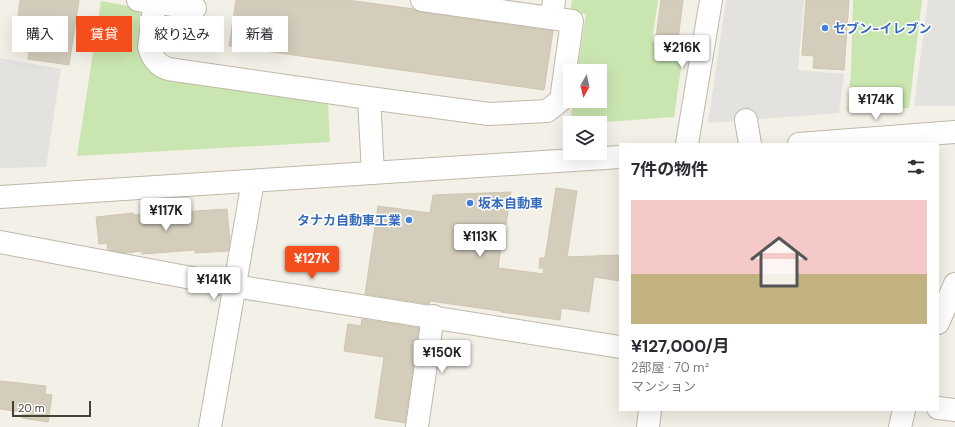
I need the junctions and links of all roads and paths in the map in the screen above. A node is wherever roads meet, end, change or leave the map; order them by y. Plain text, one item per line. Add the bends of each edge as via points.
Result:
1 (422, 0) edge
2 (710, 0) edge
3 (149, 1) edge
4 (196, 8) dead end
5 (553, 9) edge
6 (369, 98) junction
7 (746, 120) dead end
8 (955, 132) edge
9 (687, 143) edge
10 (750, 143) edge
11 (812, 143) edge
12 (619, 156) edge
13 (373, 173) junction
14 (253, 180) junction
15 (0, 196) edge
16 (0, 242) edge
17 (955, 284) edge
18 (234, 286) junction
19 (433, 316) junction
20 (939, 322) edge
21 (619, 347) edge
22 (939, 408) edge
23 (955, 410) edge
24 (650, 411) edge
25 (904, 411) edge
26 (210, 427) edge
27 (417, 427) edge
28 (648, 427) edge
29 (900, 427) edge

1 - 5 street
2 - 9 street
3 - 4 street
3 - 6 street via 149,47 155,61 162,67
5 - 6 street via 572,21 561,100 547,112 489,114
6 - 13 street
7 - 10 street
8 - 11 street
12 - 13 street
13 - 14 street
14 - 15 street
14 - 18 street
16 - 18 street
17 - 20 street
18 - 19 street
18 - 26 street
19 - 21 street
19 - 27 street
22 - 23 street
24 - 28 street
25 - 29 street

